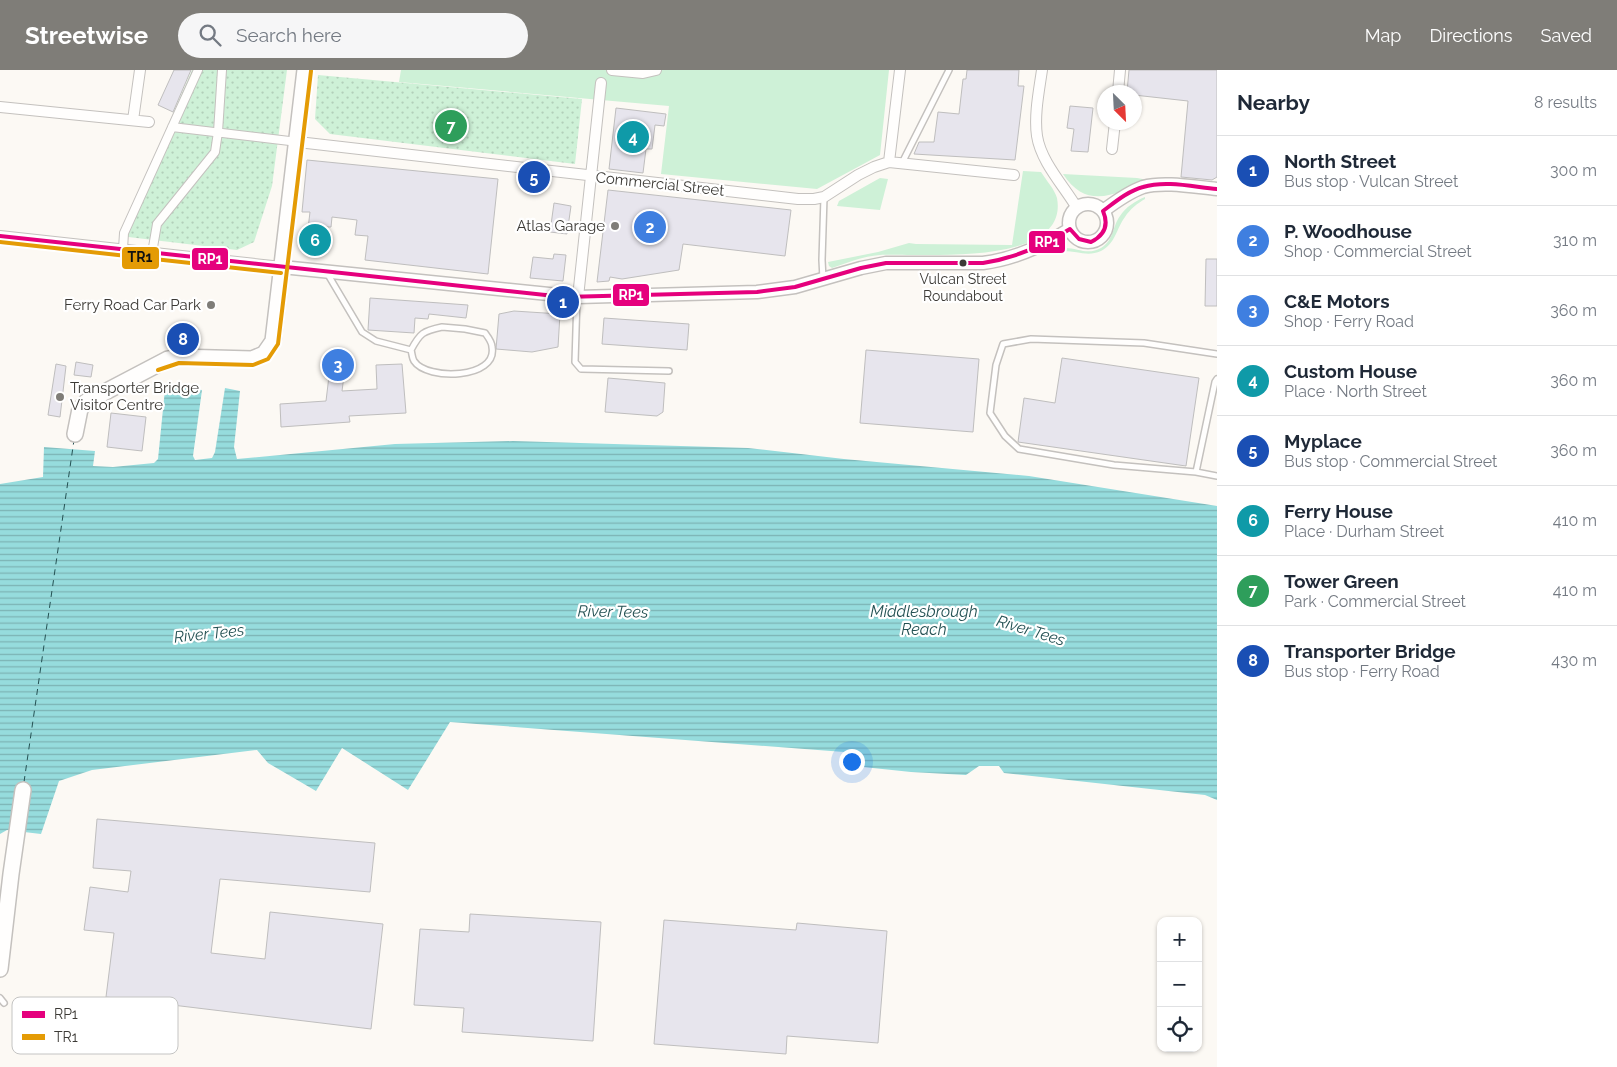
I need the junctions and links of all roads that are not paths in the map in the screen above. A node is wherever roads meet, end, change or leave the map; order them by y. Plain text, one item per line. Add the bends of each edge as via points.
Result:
1 (140, 70) edge
2 (198, 70) edge
3 (222, 70) edge
4 (305, 70) edge
5 (612, 70) edge
6 (656, 70) edge
7 (900, 70) edge
8 (949, 70) edge
9 (1042, 70) edge
10 (1120, 70) edge
11 (601, 83) dead end
12 (1119, 85) edge
13 (0, 107) edge
14 (133, 120) junction
15 (149, 122) dead end
16 (172, 127) junction
17 (1114, 130) edge
18 (218, 132) junction
19 (298, 142) junction
20 (1112, 149) dead end
21 (889, 162) junction
22 (902, 164) junction
23 (1014, 175) dead end
24 (590, 176) junction
25 (1217, 189) edge
26 (824, 197) junction
27 (1077, 208) junction
28 (1103, 211) junction
29 (1070, 229) junction
30 (0, 236) edge
31 (122, 250) junction
32 (152, 253) junction
33 (282, 267) junction
34 (326, 272) junction
35 (823, 280) junction
36 (578, 297) junction
37 (411, 350) junction
38 (1217, 354) edge
39 (669, 371) dead end
40 (1217, 379) edge
41 (75, 434) dead end
42 (1196, 472) junction
43 (1217, 476) edge
44 (23, 790) dead end
45 (1, 948) edge
46 (0, 969) edge

1 - 14 street
2 - 16 street
3 - 18 street
4 - 19 main road
5 - 6 street via 643,74
7 - 21 street
8 - 22 lane
9 - 27 street via 1037,137 1042,152
10 - 12 street
11 - 24 street
13 - 14 street
14 - 15 street
16 - 18 street
16 - 31 street via 124,233
17 - 20 street
18 - 19 street
18 - 32 street via 214,152 157,224
19 - 24 street, Commercial Street
19 - 33 main road
21 - 22 street
21 - 26 street, Commercial Street via 874,167
22 - 23 street
24 - 26 street, Commercial Street via 798,199
24 - 36 street
25 - 28 street via 1142,187
26 - 35 lane
27 - 28 street via 1088,204
27 - 29 street via 1070,217
28 - 29 street via 1107,223 1097,239 1085,241
29 - 35 street via 1036,248 999,261 886,263
30 - 31 street
31 - 32 street
32 - 33 street
33 - 34 street
33 - 41 main road via 273,341 264,354 252,359 178,357 156,364 86,402 80,409
34 - 36 street
34 - 37 lane via 362,332 376,341
35 - 36 street via 758,292
36 - 39 lane via 575,362 581,369
37 - 37 lane via 418,336 428,330 465,328 486,333 492,355 479,369 451,374 428,371 419,366 413,360
38 - 42 lane via 1144,342 1031,339 1003,344 996,365 990,413 1005,436 1019,449 1114,465
40 - 42 lane
42 - 43 lane
44 - 45 main road
45 - 46 main road

